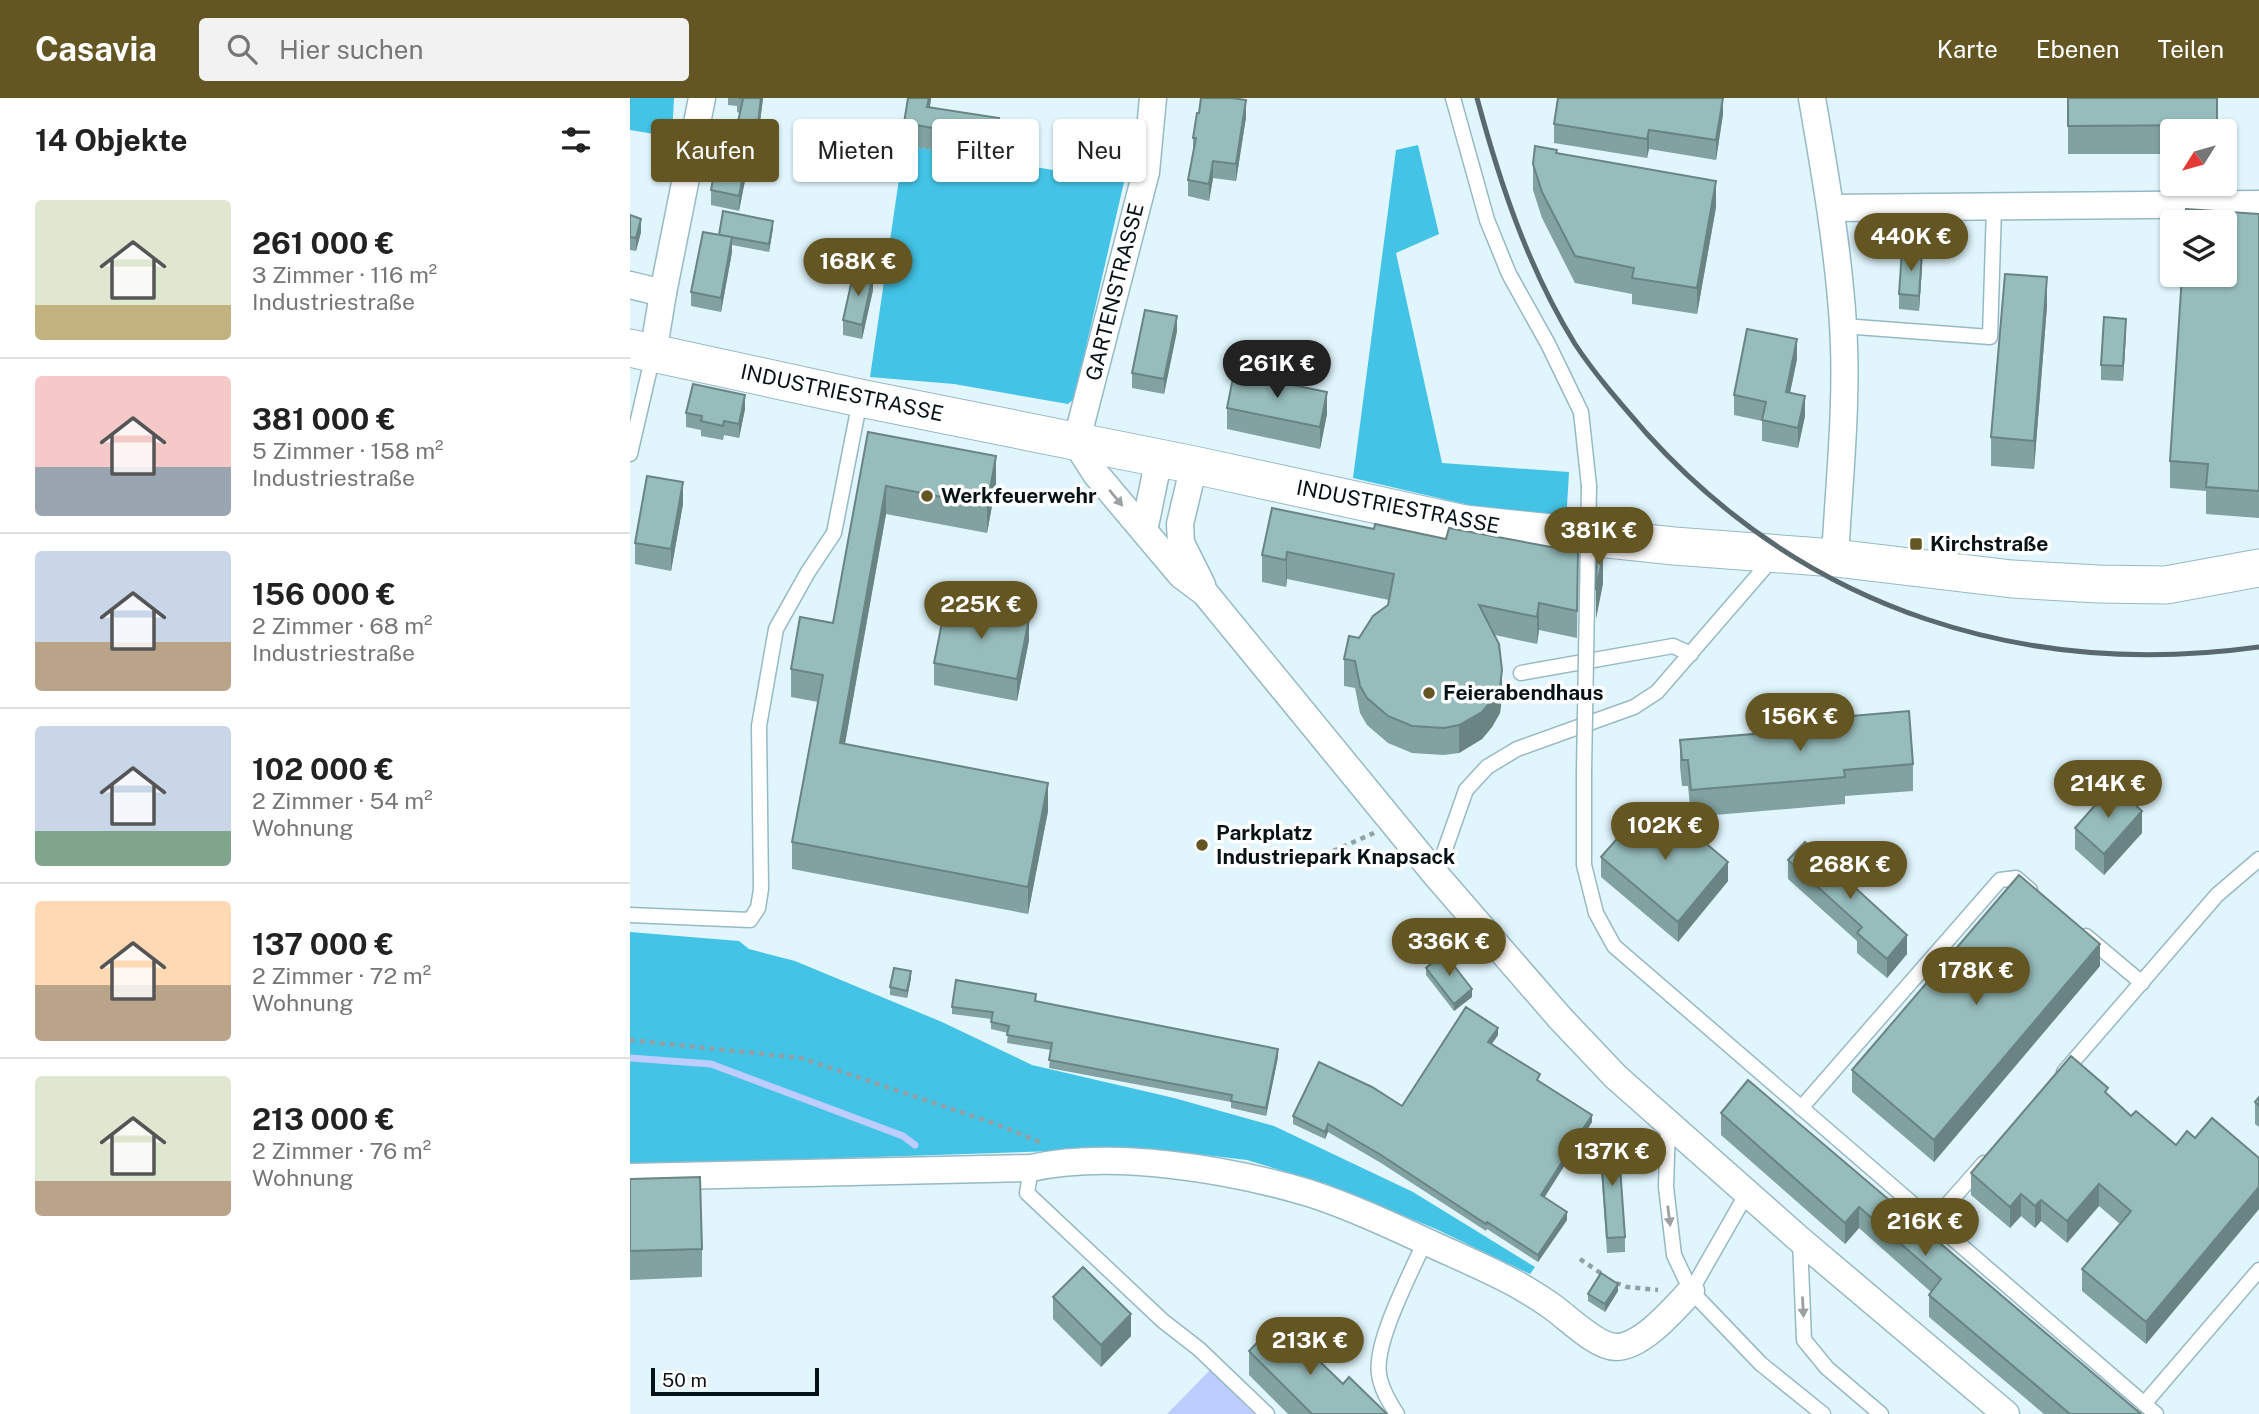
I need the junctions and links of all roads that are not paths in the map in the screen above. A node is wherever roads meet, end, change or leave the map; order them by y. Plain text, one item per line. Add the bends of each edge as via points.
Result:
1 (702, 98) edge
2 (1153, 98) edge
3 (1453, 98) edge
4 (1812, 98) edge
5 (2259, 204) edge
6 (1831, 208) junction
7 (1994, 208) junction
8 (630, 285) edge
9 (663, 293) junction
10 (1843, 326) junction
11 (642, 351) edge
12 (860, 398) junction
13 (1076, 443) junction
14 (630, 454) edge
15 (1177, 462) junction
16 (1144, 531) junction
17 (1777, 554) junction
18 (1835, 558) junction
19 (2259, 568) edge
20 (1205, 593) junction
21 (1691, 654) junction
22 (1521, 673) dead end
23 (2259, 859) edge
24 (1436, 875) junction
25 (2037, 895) edge
26 (630, 915) edge
27 (2079, 930) edge
28 (2141, 983) junction
29 (2058, 1079) edge
30 (1801, 1108) junction
31 (1668, 1123) junction
32 (1995, 1150) edge
33 (1031, 1168) junction
34 (630, 1177) edge
35 (1747, 1193) junction
36 (1933, 1222) junction
37 (1800, 1239) junction
38 (1425, 1241) junction
39 (2259, 1270) edge
40 (1691, 1291) junction
41 (2150, 1409) edge
42 (1267, 1414) edge
43 (1397, 1414) edge
44 (1823, 1414) edge
45 (1881, 1414) edge
46 (2006, 1414) edge

1 - 9 street
2 - 13 street, GARTENSTRASSE via 1146,172
3 - 30 lane, bridge via 1504,264 1581,412 1589,486 1584,865 1596,913 1614,946
4 - 6 street
5 - 7 street
6 - 7 street
6 - 10 street
7 - 10 lane via 1990,337
8 - 9 street
9 - 11 street
10 - 18 street
11 - 12 main road, INDUSTRIESTRASSE
11 - 14 lane
12 - 13 main road, INDUSTRIESTRASSE
12 - 26 lane via 834,533 776,629 759,726 758,908 750,920
13 - 15 main road, INDUSTRIESTRASSE
13 -> 16 street
15 - 16 street
15 - 17 main road, INDUSTRIESTRASSE via 1465,524
15 - 20 street via 1181,543
16 - 20 street via 1181,575
17 - 18 main road, INDUSTRIESTRASSE
17 - 21 lane
18 - 19 main road, INDUSTRIESTRASSE via 2011,579 2130,586 2166,585
20 - 24 street
21 - 22 lane via 1674,646
21 - 24 lane via 1657,692 1634,707 1517,749 1487,767 1466,790
23 - 28 lane via 2217,895
24 - 31 street via 1560,1018
25 - 30 lane via 2017,878 2000,880
27 - 28 lane
28 - 29 lane
30 - 36 lane
31 - 35 street
31 -> 40 lane via 1666,1187 1674,1255
32 - 36 lane
33 - 34 street
33 - 38 street via 1058,1162 1127,1162 1193,1168 1309,1194
33 - 42 lane via 1027,1193
35 - 37 street
35 - 40 lane
36 - 41 lane
37 -> 45 lane via 1804,1340 1827,1368
37 - 46 street
38 - 40 street via 1516,1284 1614,1347 1632,1344
38 - 43 lane via 1379,1354 1379,1374
39 - 41 lane
40 - 44 lane via 1761,1364

